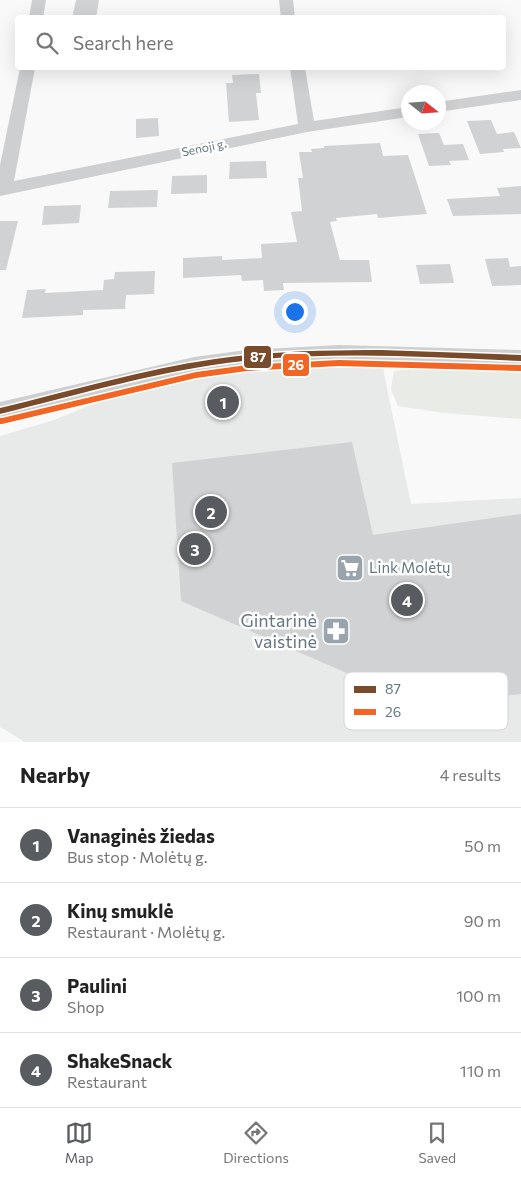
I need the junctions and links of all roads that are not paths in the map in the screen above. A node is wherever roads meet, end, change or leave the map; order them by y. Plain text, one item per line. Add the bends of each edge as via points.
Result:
1 (39, 0) edge
2 (286, 0) edge
3 (36, 15) edge
4 (288, 15) edge
5 (27, 70) edge
6 (297, 70) edge
7 (521, 95) edge
8 (446, 106) edge
9 (401, 113) edge
10 (306, 127) junction
11 (2, 189) edge
12 (521, 358) edge
13 (0, 411) edge

1 - 3 street
2 - 4 street
5 - 11 street
6 - 10 street
7 - 8 street
9 - 10 street, Senoji g.
10 - 11 street, Senoji g.
12 - 13 street via 339,353 246,358 194,365

